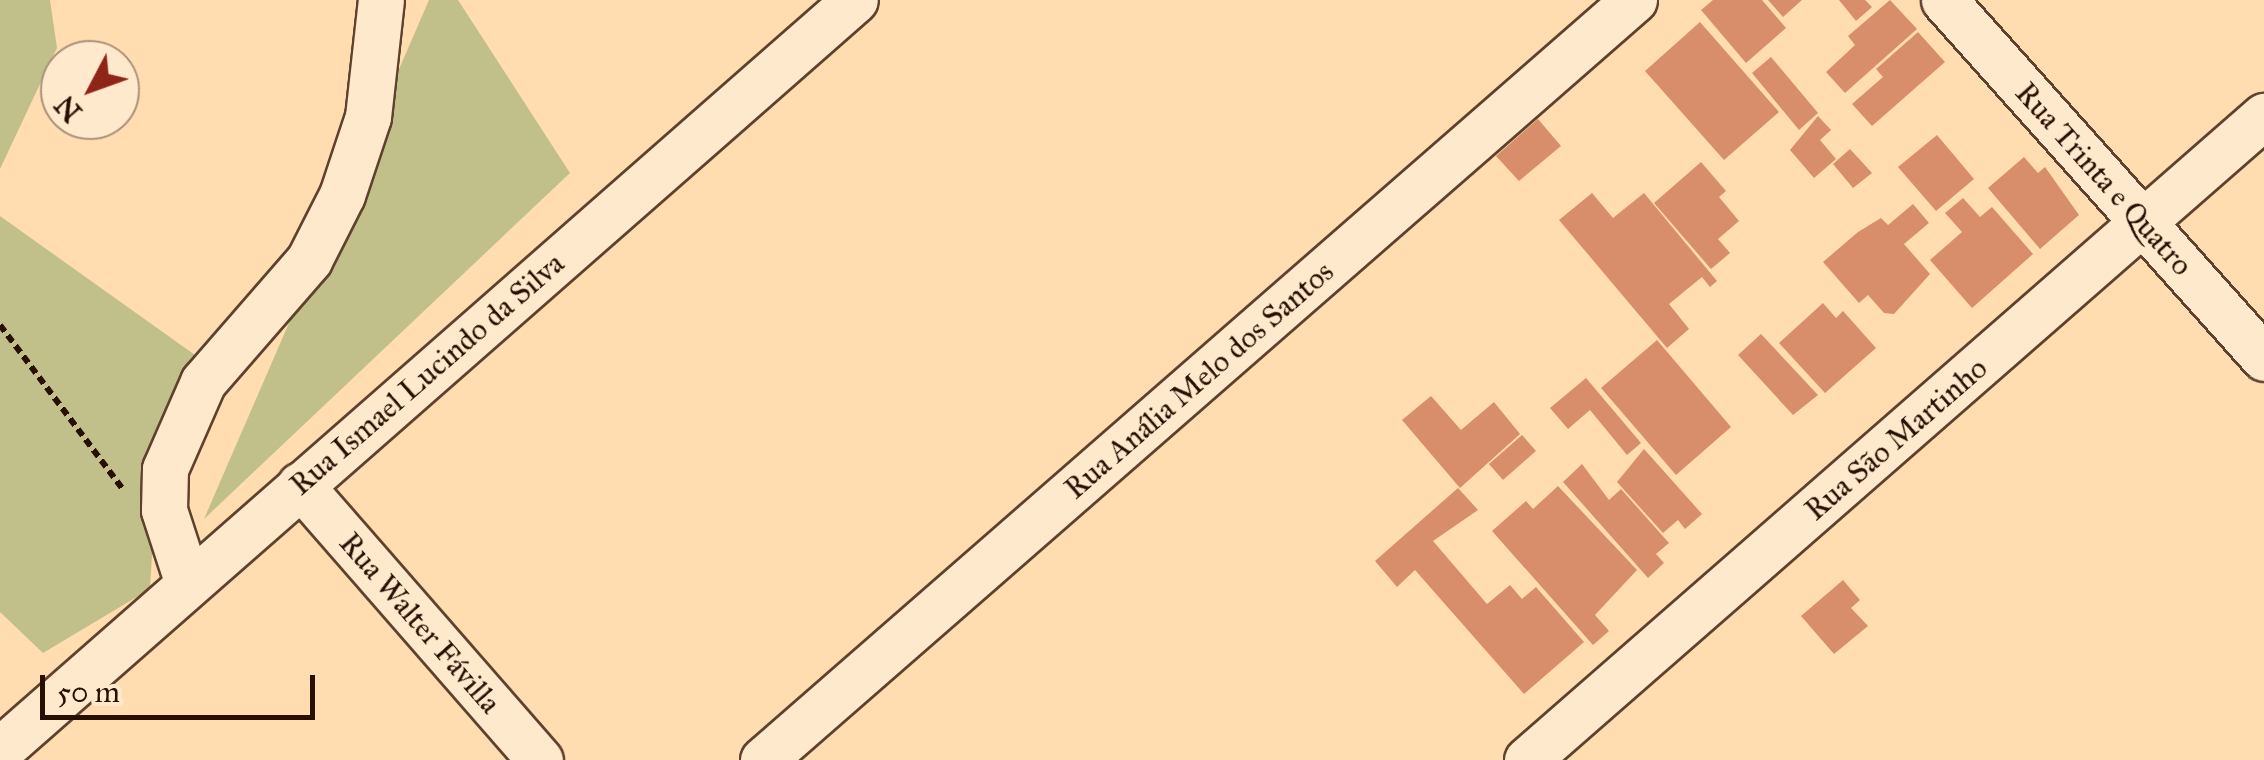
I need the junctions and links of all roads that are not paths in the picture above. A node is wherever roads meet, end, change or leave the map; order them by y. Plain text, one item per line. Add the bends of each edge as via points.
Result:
1 (380, 0) edge
2 (855, 0) edge
3 (1634, 0) edge
4 (1944, 0) edge
5 (2264, 116) edge
6 (2144, 223) junction
7 (2264, 358) edge
8 (300, 485) junction
9 (180, 566) junction
10 (0, 750) edge
11 (540, 760) edge
12 (763, 760) edge
13 (1527, 760) edge

1 - 9 street via 368,117 342,194 308,260 203,382 165,469
2 - 8 street, Rua Ismael Lucindo da Silva
3 - 12 street, Rua Anália Melo dos Santos
4 - 6 street, Rua Trinta e Quatro
5 - 6 street, Rua São Martinho
6 - 7 street, Rua Trinta e Quatro
6 - 13 street, Rua São Martinho
8 - 9 street, Rua Ismael Lucindo da Silva
8 - 11 street, Rua Walter Fávilla
9 - 10 street, Rua Ismael Lucindo da Silva

